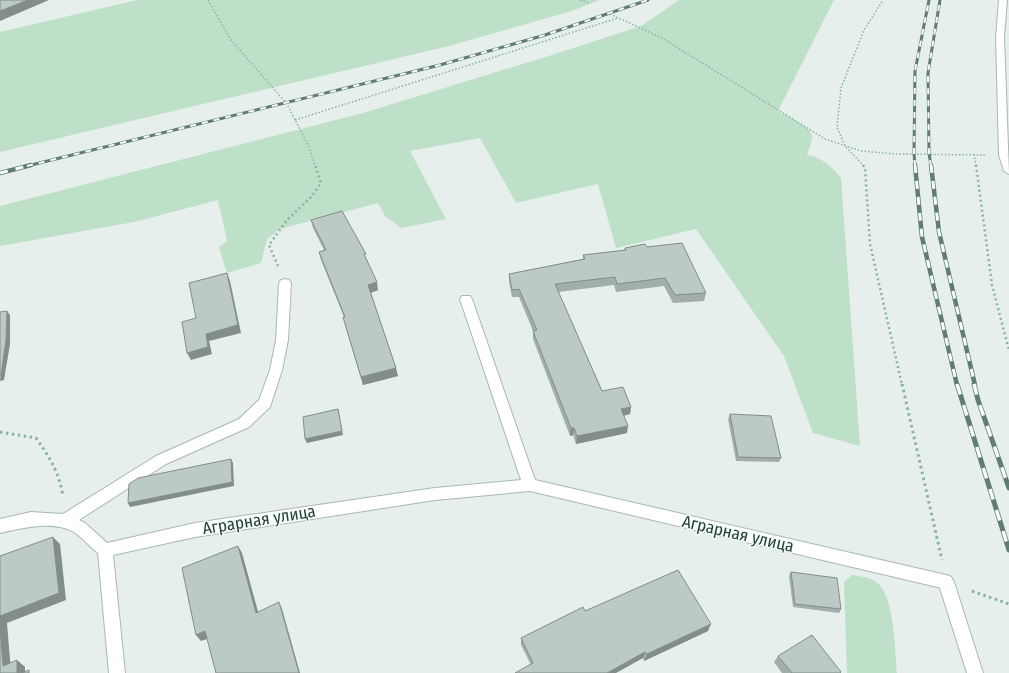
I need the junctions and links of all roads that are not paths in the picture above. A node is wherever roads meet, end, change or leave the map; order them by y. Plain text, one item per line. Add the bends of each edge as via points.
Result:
1 (1003, 0) edge
2 (1007, 138) edge
3 (1009, 170) edge
4 (285, 283) road end
5 (466, 299) dead end
6 (530, 485) junction
7 (65, 521) junction
8 (0, 526) edge
9 (105, 550) junction
10 (116, 673) edge
11 (975, 673) edge

1 - 2 street via 1000,37
2 - 3 street via 1004,155
4 - 7 street via 282,340 276,370 265,403 244,423 161,460
5 - 6 street
6 - 9 street, Аграрная улица via 435,494 203,528
6 - 11 street, Аграрная улица via 946,582
7 - 8 street via 31,519
7 - 9 street via 80,528
9 - 10 street

